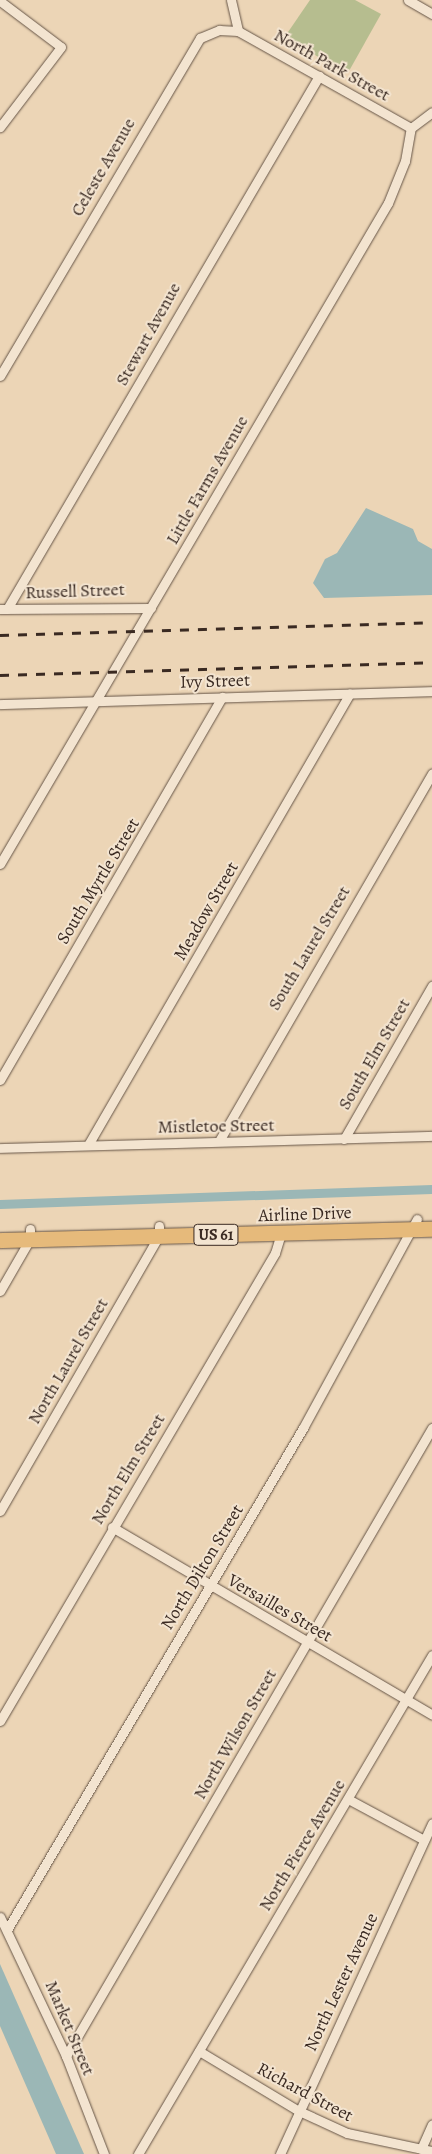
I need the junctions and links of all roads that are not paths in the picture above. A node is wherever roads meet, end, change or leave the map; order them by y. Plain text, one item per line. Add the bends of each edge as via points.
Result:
1 (232, 0) edge
2 (408, 0) edge
3 (0, 1) edge
4 (432, 14) edge
5 (238, 31) junction
6 (319, 76) junction
7 (432, 112) edge
8 (0, 127) edge
9 (411, 128) junction
10 (0, 376) edge
11 (151, 608) junction
12 (4, 609) edge
13 (432, 691) edge
14 (350, 693) junction
15 (222, 697) junction
16 (96, 703) junction
17 (0, 704) edge
18 (432, 773) edge
19 (0, 864) edge
20 (432, 986) edge
21 (0, 1080) edge
22 (432, 1136) edge
23 (344, 1139) junction
24 (219, 1141) junction
25 (88, 1144) junction
26 (0, 1148) edge
27 (421, 1222) edge
28 (432, 1229) edge
29 (0, 1230) edge
30 (159, 1231) junction
31 (282, 1233) junction
32 (30, 1234) junction
33 (0, 1240) edge
34 (0, 1291) edge
35 (432, 1428) edge
36 (0, 1511) edge
37 (112, 1527) junction
38 (208, 1586) junction
39 (308, 1642) junction
40 (432, 1655) edge
41 (405, 1700) junction
42 (432, 1715) edge
43 (0, 1721) edge
44 (348, 1799) junction
45 (432, 1823) edge
46 (424, 1840) junction
47 (0, 1917) edge
48 (8, 1928) junction
49 (199, 2051) junction
50 (66, 2056) junction
51 (299, 2112) junction
52 (432, 2124) edge
53 (420, 2149) junction
54 (432, 2151) edge
55 (104, 2154) edge
56 (138, 2154) edge
57 (280, 2154) edge

1 - 5 street
2 - 4 street
3 - 8 street via 61,47
5 - 6 street, North Park Street
5 - 10 street, Celeste Avenue via 218,30 200,38
6 - 9 street, North Park Street
6 - 12 street, Stewart Avenue
7 - 9 street
9 - 11 street, Little Farms Avenue via 405,161 388,203
11 - 12 street, Russell Street
11 - 16 street, Little Farms Avenue
13 - 14 street, Ivy Street
14 - 15 street, Ivy Street
14 - 25 street, Meadow Street
15 - 16 street, Ivy Street
15 - 21 street, South Myrtle Street
16 - 17 street, Ivy Street
16 - 19 street, Little Farms Avenue
18 - 24 street, South Laurel Street
20 - 23 street, South Elm Street
22 - 23 street, Mistletoe Street
23 - 24 street, Mistletoe Street
24 - 25 street, Mistletoe Street
25 - 26 street, Mistletoe Street
27 - 28 highway, Airline Drive / US 61
27 - 30 highway, Airline Drive / US 61
27 - 31 highway, Airline Drive / US 61
27 - 38 street, North Dilton Street
29 - 32 highway, Airline Drive / US 61
30 - 31 highway, Airline Drive / US 61
30 - 32 highway, Airline Drive / US 61
30 - 36 street, North Laurel Street
31 - 37 street, North Elm Street via 275,1253
32 - 33 highway, Airline Drive / US 61
32 - 34 street
35 - 39 street, North Wilson Street
37 - 38 street, Versailles Street
37 - 43 street, North Elm Street
38 - 39 street, Versailles Street
38 - 48 street, North Dilton Street
39 - 41 street, Versailles Street
39 - 50 street, North Wilson Street
40 - 41 street, North Pierce Avenue
41 - 42 street, Versailles Street
41 - 44 street, North Pierce Avenue
44 - 46 street
44 - 49 street, North Pierce Avenue
45 - 46 street, North Lester Avenue
46 - 51 street, North Lester Avenue
47 - 48 street, Market Street
48 - 50 street, Market Street
49 - 51 street, Richard Street
49 - 56 street, North Pierce Avenue
50 - 55 street, Market Street
51 - 53 street, Richard Street via 372,2141
51 - 57 street, North Lester Avenue
52 - 53 street
53 - 54 street, Richard Street

